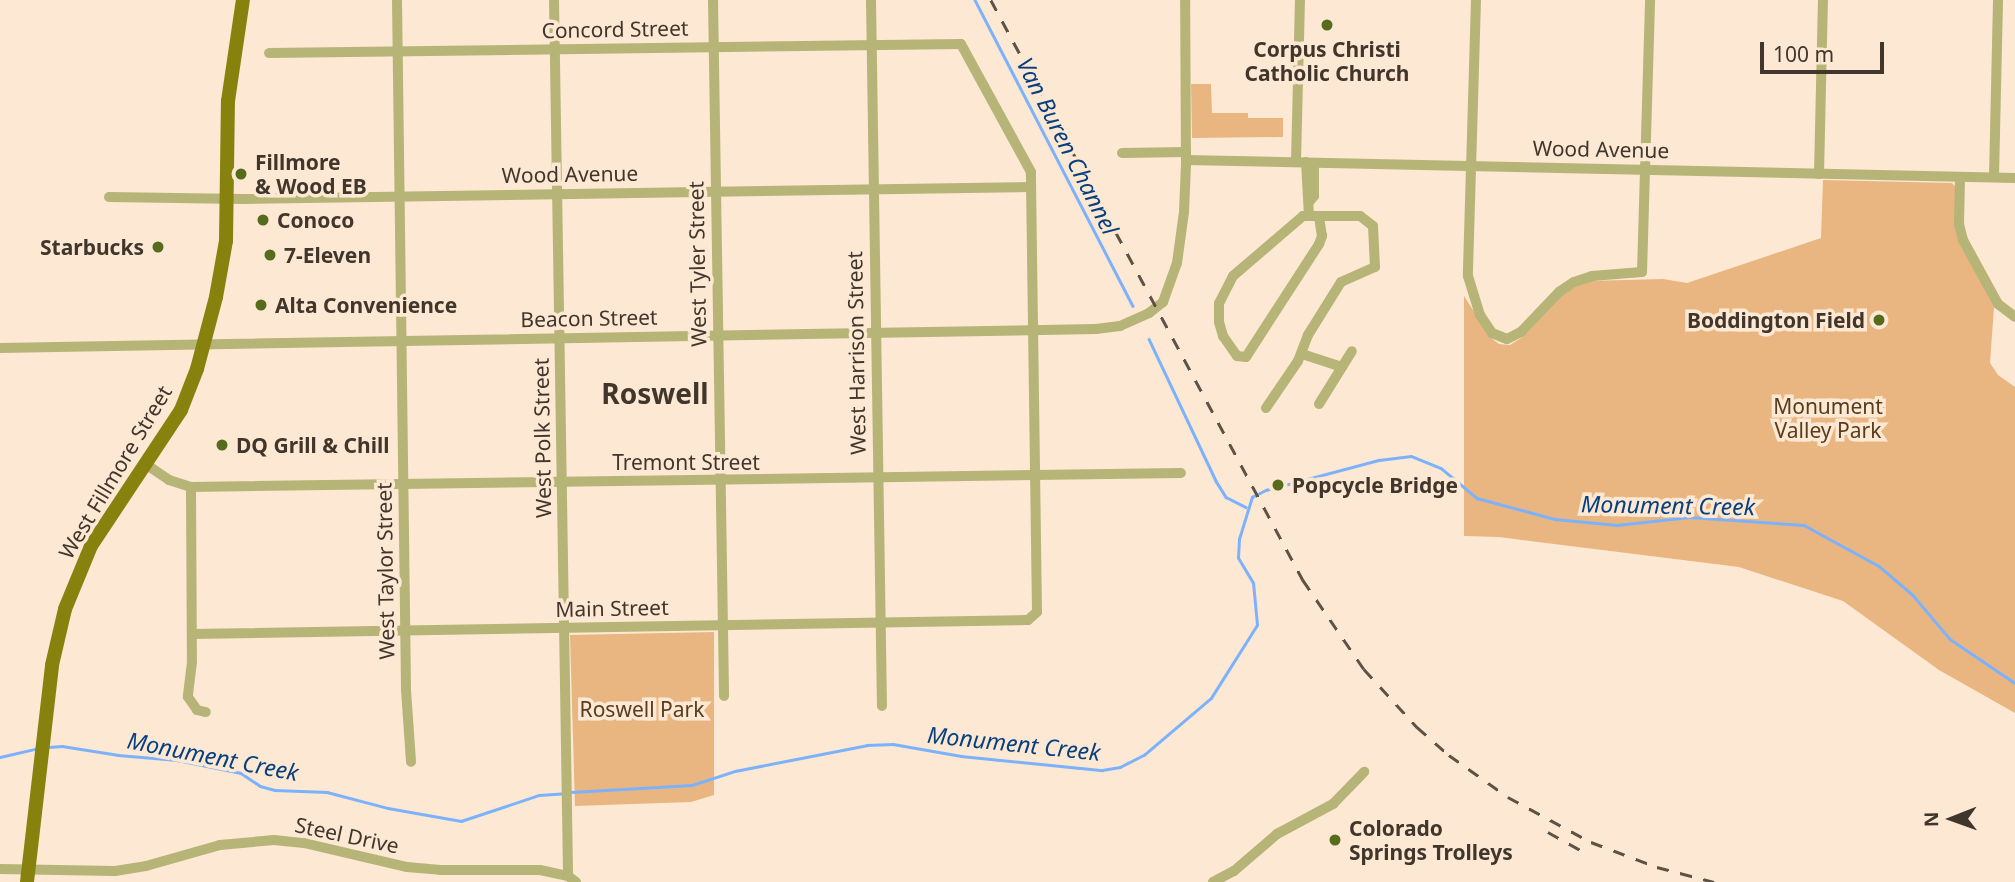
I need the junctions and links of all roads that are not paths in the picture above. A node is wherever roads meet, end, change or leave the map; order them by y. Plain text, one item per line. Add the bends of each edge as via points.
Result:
1 (243, 0) edge
2 (397, 0) edge
3 (554, 0) edge
4 (713, 0) edge
5 (871, 0) edge
6 (1185, 0) edge
7 (1300, 0) edge
8 (1476, 0) edge
9 (1650, 0) edge
10 (1823, 0) edge
11 (1998, 0) edge
12 (871, 44) junction
13 (713, 47) junction
14 (554, 49) junction
15 (398, 51) junction
16 (269, 53) dead end
17 (1122, 153) dead end
18 (1186, 156) junction
19 (1305, 162) junction
20 (1471, 165) junction
21 (1645, 169) junction
22 (1819, 174) junction
23 (1960, 177) junction
24 (1994, 177) junction
25 (2015, 178) edge
26 (1031, 187) junction
27 (873, 189) junction
28 (715, 191) junction
29 (556, 193) junction
30 (401, 196) junction
31 (109, 197) dead end
32 (226, 198) junction
33 (1314, 216) junction
34 (2015, 317) edge
35 (1034, 330) junction
36 (874, 333) junction
37 (718, 335) junction
38 (560, 337) junction
39 (402, 340) junction
40 (204, 344) junction
41 (0, 348) edge
42 (1352, 351) dead end
43 (1302, 354) junction
44 (1342, 367) junction
45 (1319, 404) dead end
46 (1266, 408) dead end
47 (391, 459) dead end
48 (403, 460) junction
49 (147, 465) junction
50 (1181, 473) dead end
51 (1035, 475) junction
52 (877, 479) junction
53 (719, 481) junction
54 (562, 482) junction
55 (404, 484) junction
56 (191, 487) junction
57 (879, 623) junction
58 (722, 625) junction
59 (564, 627) junction
60 (405, 629) junction
61 (192, 634) junction
62 (724, 696) dead end
63 (882, 706) dead end
64 (206, 712) dead end
65 (411, 762) dead end
66 (1364, 772) dead end
67 (0, 869) edge
68 (27, 876) edge
69 (572, 879) edge
70 (1213, 882) edge

1 - 32 main road, West Fillmore Street via 228,102
2 - 15 street, West Taylor Street
3 - 14 street, West Polk Street
4 - 13 street, West Tyler Street
5 - 12 street, West Harrison Street
6 - 18 street
7 - 19 street
8 - 20 street
9 - 21 street
10 - 22 street
11 - 24 street
12 - 13 street, Concord Street
12 - 26 street, Concord Street via 961,44 1031,172
12 - 27 street, West Harrison Street
13 - 14 street, Concord Street
13 - 28 street, West Tyler Street
14 - 15 street, Concord Street
14 - 29 street, West Polk Street
15 - 16 street, Concord Street
15 - 30 street, West Taylor Street
17 - 18 street, Wood Avenue
18 - 19 street, Wood Avenue
18 - 35 street, Beacon Street via 1182,234 1168,294 1149,313 1120,326
19 - 20 street, Wood Avenue
19 - 33 street
20 - 21 street, Wood Avenue
20 - 21 street via 1470,288 1487,326 1496,337 1507,339 1521,332 1574,282 1642,272
21 - 22 street, Wood Avenue
22 - 23 street, Wood Avenue
23 - 24 street, Wood Avenue
23 - 34 street via 1963,240 1998,304
24 - 25 street, Wood Avenue
26 - 27 street, Wood Avenue
26 - 35 street
27 - 28 street, Wood Avenue
27 - 36 street, West Harrison Street
28 - 29 street, Wood Avenue
28 - 37 street, West Tyler Street
29 - 30 street, Wood Avenue
29 - 38 street, West Polk Street
30 - 32 street, Wood Avenue
30 - 39 street, West Taylor Street
31 - 32 street, Wood Avenue
32 - 40 main road, West Fillmore Street via 221,272
33 - 33 street via 1295,220 1233,276 1222,294 1220,328 1242,358 1251,352 1315,252 1322,236
33 - 43 street via 1360,216 1371,221 1375,267 1341,282 1308,335
35 - 36 street, Beacon Street
35 - 51 street
36 - 37 street, Beacon Street
36 - 52 street, West Harrison Street
37 - 38 street, Beacon Street
37 - 53 street, West Tyler Street
38 - 39 street, Beacon Street
38 - 54 street, West Polk Street
39 - 40 street, Beacon Street
39 - 48 street, West Taylor Street
40 - 41 street, Beacon Street
40 - 49 main road, West Fillmore Street via 181,410
42 - 44 street
43 - 44 street
43 - 46 street
44 - 45 street
47 - 48 street
48 - 55 street, West Taylor Street
49 - 56 street via 169,480
49 - 68 main road, West Fillmore Street via 91,546 60,628
50 - 51 street, Tremont Street
51 - 52 street, Tremont Street
51 - 57 street, Main Street via 1037,612 1032,618
52 - 53 street, Tremont Street
52 - 57 street, West Harrison Street
53 - 54 street, Tremont Street
53 - 58 street, West Tyler Street
54 - 55 street, Tremont Street
54 - 59 street, West Polk Street
55 - 56 street, Tremont Street
55 - 60 street, West Taylor Street
56 - 61 street
57 - 58 street, Main Street
57 - 63 street, West Harrison Street
58 - 59 street, Main Street
58 - 62 street, West Tyler Street
59 - 60 street, Main Street
59 - 69 street, West Polk Street via 567,847
60 - 61 street, Main Street
60 - 65 street, West Taylor Street
61 - 64 street via 188,696 197,710
66 - 70 street via 1333,804 1278,834 1234,871
67 - 68 street, Steel Drive
68 - 69 street, Steel Drive via 124,869 220,845 274,840 422,869 521,869

